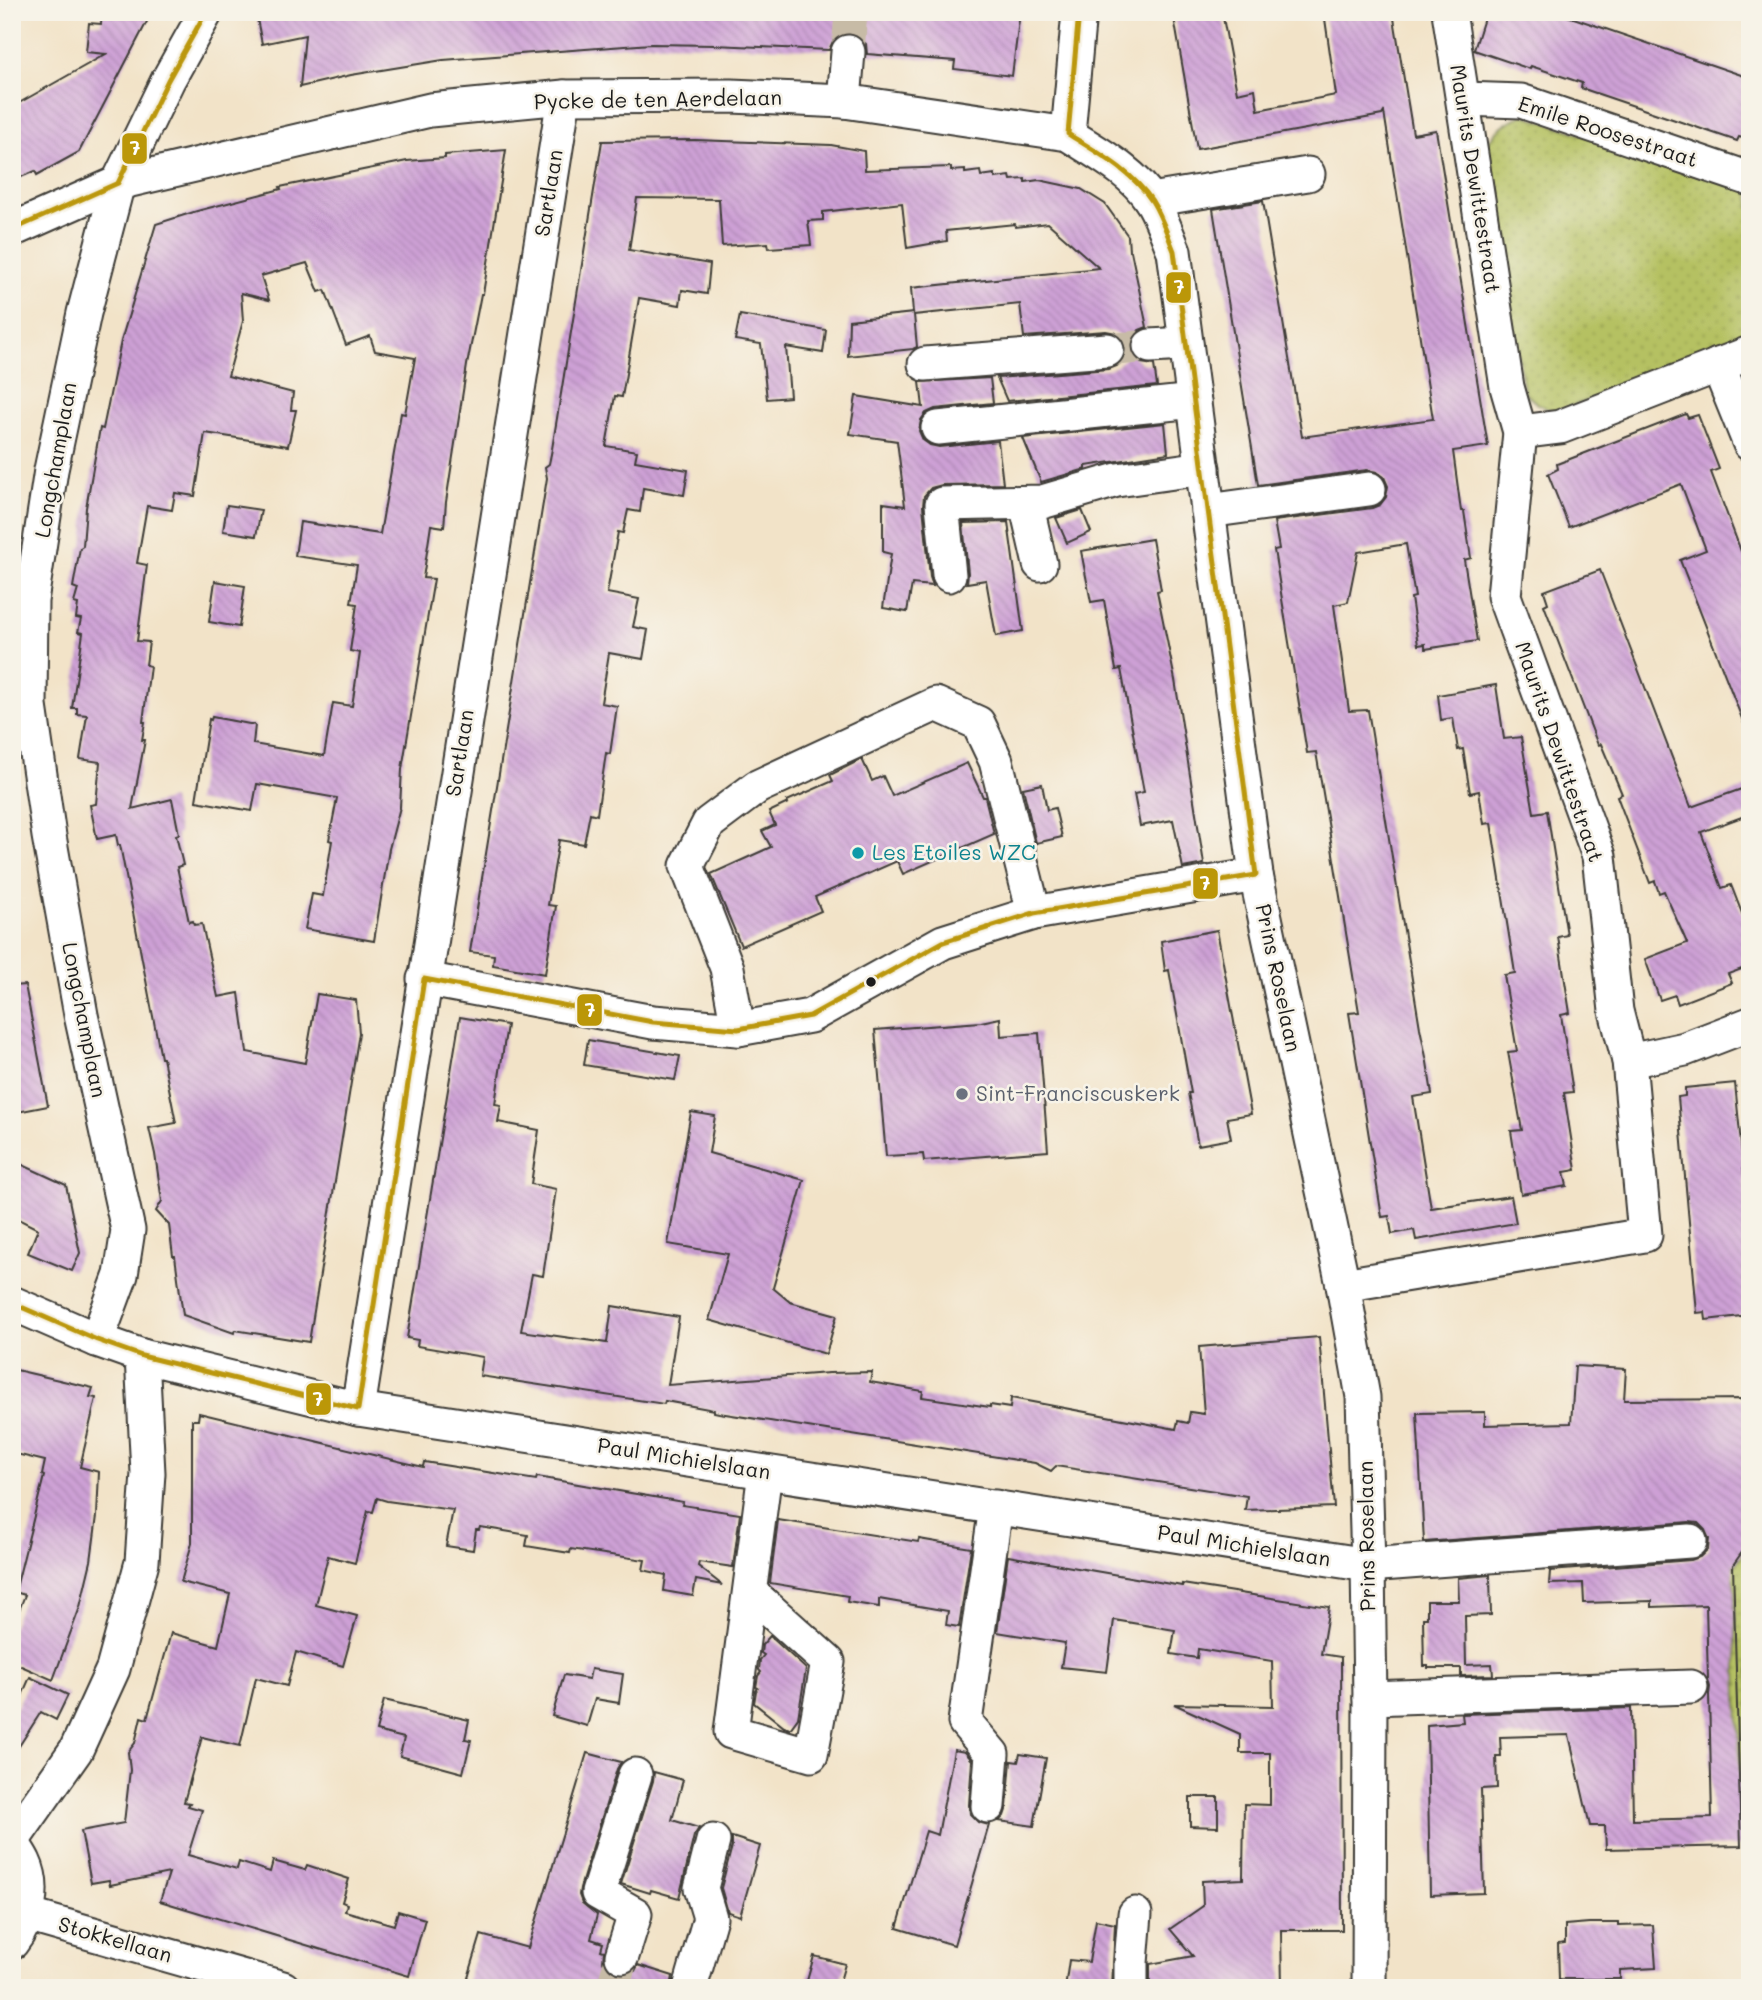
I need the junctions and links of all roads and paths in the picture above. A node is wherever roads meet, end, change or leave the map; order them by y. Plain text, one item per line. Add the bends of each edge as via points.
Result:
1 (206, 12) edge
2 (1079, 12) edge
3 (1449, 12) edge
4 (848, 52) tunnel mouth
5 (564, 97) junction
6 (1464, 99) junction
7 (844, 101) junction
8 (1068, 134) junction
9 (1308, 174) dead end
10 (1750, 179) edge
11 (118, 183) junction
12 (1151, 200) junction
13 (12, 230) edge
14 (1186, 344) junction
15 (1150, 346) tunnel mouth
16 (1107, 350) tunnel mouth
17 (1750, 353) edge
18 (925, 364) dead end
19 (1718, 365) junction
20 (1194, 401) junction
21 (938, 428) dead end
22 (1520, 432) junction
23 (1750, 444) edge
24 (1203, 468) junction
25 (1369, 489) dead end
26 (1026, 503) junction
27 (1208, 510) junction
28 (1040, 564) dead end
29 (949, 575) dead end
30 (1256, 875) junction
31 (1034, 913) junction
32 (424, 979) junction
33 (1750, 1024) edge
34 (738, 1029) junction
35 (1629, 1061) junction
36 (1343, 1285) junction
37 (12, 1303) edge
38 (97, 1340) junction
39 (142, 1356) junction
40 (358, 1409) junction
41 (765, 1472) junction
42 (996, 1507) junction
43 (1690, 1541) dead end
44 (1368, 1565) junction
45 (750, 1592) junction
46 (1691, 1688) dead end
47 (1370, 1698) junction
48 (635, 1775) dead end
49 (988, 1806) dead end
50 (713, 1841) dead end
51 (12, 1842) edge
52 (1135, 1914) dead end
53 (20, 1929) edge
54 (622, 1956) tunnel mouth
55 (283, 1988) edge
56 (690, 1988) edge
57 (1130, 1988) edge
58 (1369, 1988) edge

1 - 11 street, Longchamplaan
2 - 8 street
3 - 6 street, Maurits Dewittestraat
4 - 7 street
5 - 7 street, Pycke de ten Aerdelaan
5 - 11 street, Pycke de ten Aerdelaan via 430,110
5 - 32 street, Sartlaan
6 - 10 street, Emile Roosestraat via 1521,101
6 - 22 street, Maurits Dewittestraat via 1507,387
7 - 8 street, Pycke de ten Aerdelaan
8 - 12 street, Prins Roselaan via 1113,163
9 - 12 street
11 - 13 street, Pycke de ten Aerdelaan
11 - 38 street, Longchamplaan via 84,313 51,470 32,601 30,706 81,1015 128,1230 121,1275
12 - 14 street, Prins Roselaan via 1174,251
14 - 15 street
14 - 20 street, Prins Roselaan
16 - 18 street
17 - 19 street
19 - 22 street via 1560,427
19 - 23 street
20 - 21 street
20 - 24 street, Prins Roselaan
22 - 35 street, Maurits Dewittestraat via 1504,596 1599,856 1616,1011
24 - 26 street via 1117,480
24 - 27 street, Prins Roselaan
25 - 27 street
26 - 28 street
26 - 29 street via 942,504
27 - 30 street, Prins Roselaan
30 - 31 street
30 - 36 street, Prins Roselaan
31 - 34 street via 943,942 810,1016
31 - 34 street via 996,761 978,723 936,705 757,787 709,823 687,866 727,968
32 - 34 street via 653,1022
32 - 40 street, Sartlaan
33 - 35 street via 1685,1049
35 - 36 street, Maurits Dewittestraat via 1645,1235
36 - 44 street, Prins Roselaan via 1363,1397
37 - 38 street, Paul Michielslaan
38 - 39 street, Paul Michielslaan
39 - 40 street, Paul Michielslaan
39 - 51 street via 148,1473 142,1562 113,1669 76,1750
40 - 41 street, Paul Michielslaan
41 - 42 street, Paul Michielslaan
41 - 45 street
42 - 44 street, Paul Michielslaan
42 - 49 street via 964,1722 992,1754
43 - 44 street, Paul Michielslaan
44 - 47 street, Prins Roselaan
45 - 45 street via 828,1662 811,1755 731,1732
46 - 47 street
47 - 58 street, Prins Roselaan
48 - 54 street via 598,1893 635,1914
50 - 56 street via 701,1888 710,1919
51 - 53 street via 25,1864 30,1889
52 - 57 street
53 - 55 street, Stokkellaan

